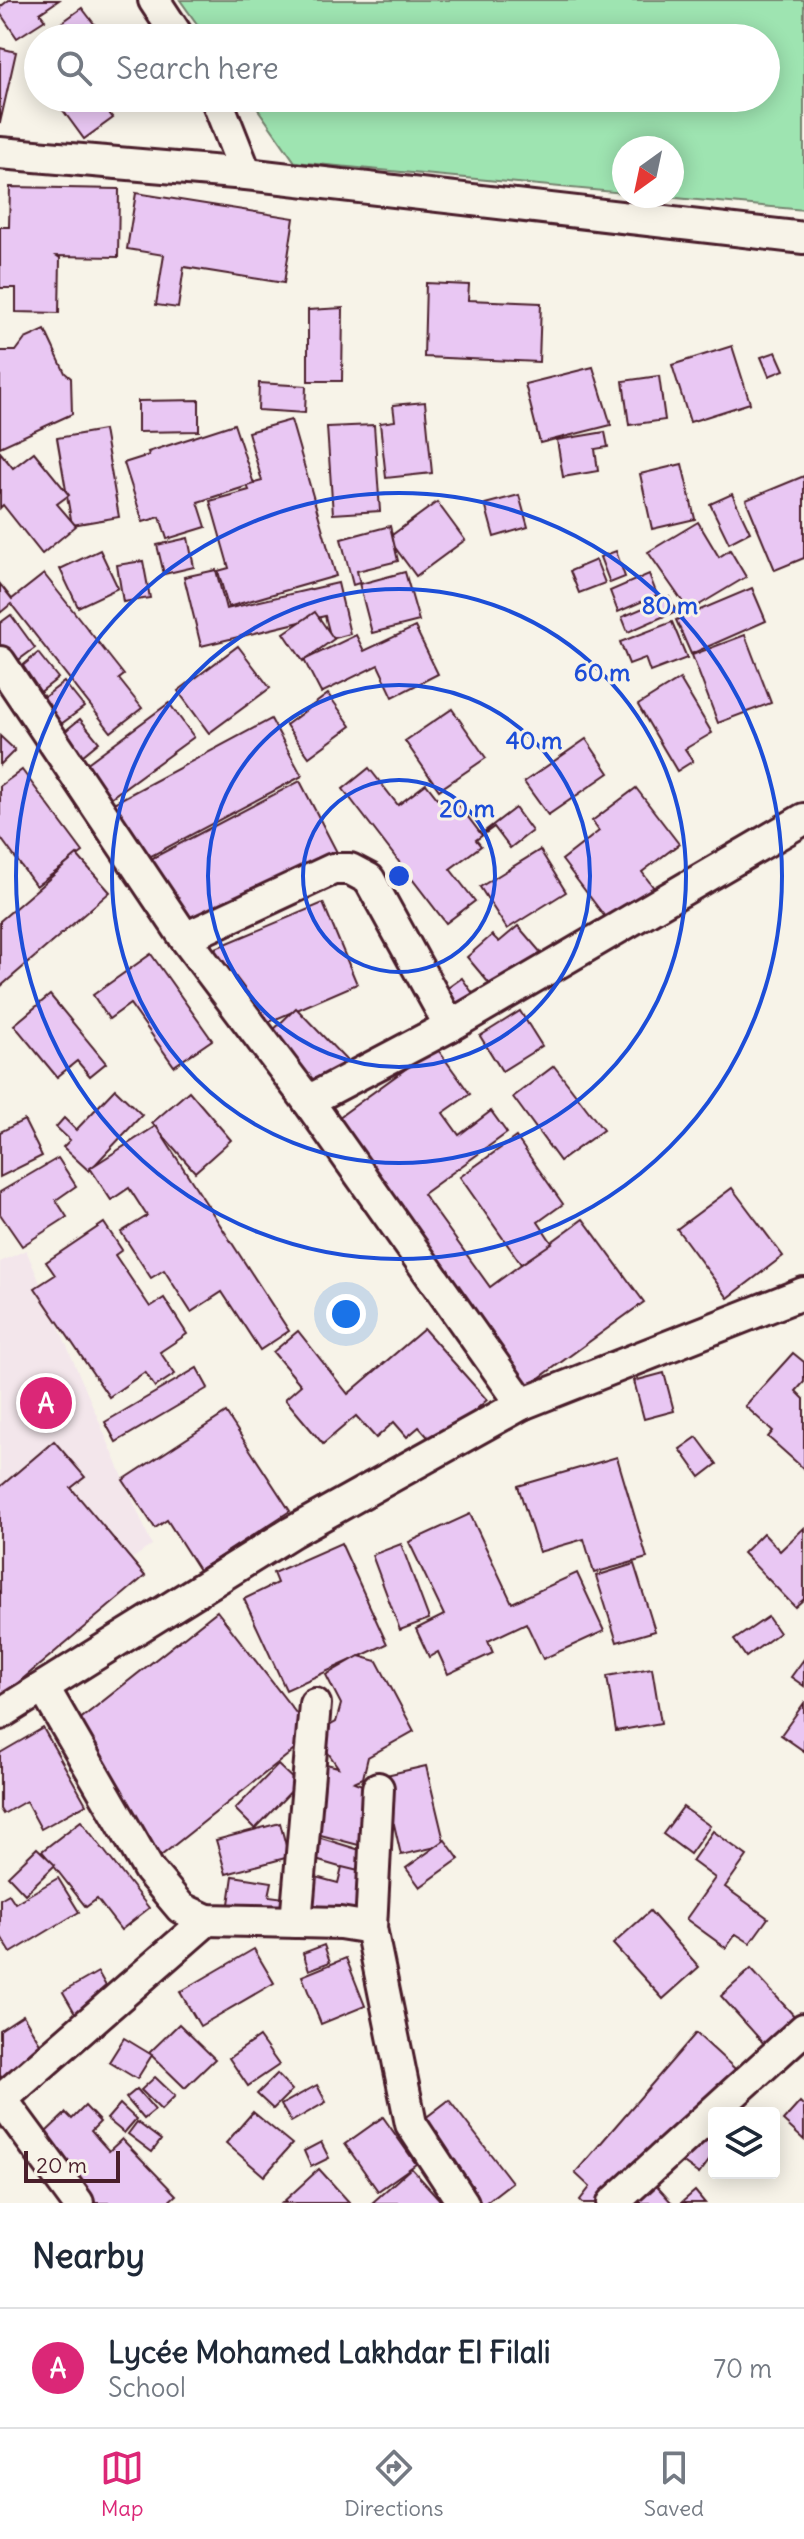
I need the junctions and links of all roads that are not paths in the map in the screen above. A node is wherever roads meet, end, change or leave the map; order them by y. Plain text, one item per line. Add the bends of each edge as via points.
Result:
1 (154, 0) edge
2 (170, 24) edge
3 (222, 112) edge
4 (0, 153) edge
5 (246, 174) junction
6 (804, 238) edge
7 (2, 670) edge
8 (804, 819) edge
9 (185, 938) junction
10 (450, 1026) junction
11 (308, 1101) junction
12 (804, 1293) edge
13 (522, 1404) junction
14 (44, 1688) junction
15 (315, 1704) dead end
16 (0, 1714) edge
17 (378, 1788) dead end
18 (207, 1920) junction
19 (296, 1922) junction
20 (371, 1928) junction
21 (804, 2029) edge
22 (1, 2098) edge
23 (78, 2203) edge
24 (463, 2203) edge
25 (613, 2203) edge

1 - 2 street
3 - 5 street
4 - 5 street
5 - 6 street
7 - 9 street
8 - 10 street
9 - 10 street via 333,869 358,871 369,879
9 - 11 street
10 - 11 street
11 - 13 street
12 - 13 street
13 - 14 street via 292,1532
14 - 16 street
14 - 18 street via 149,1870 181,1908
15 - 19 street
17 - 20 street
18 - 19 street
18 - 22 street
19 - 20 street
20 - 24 street via 411,2124
21 - 25 street
22 - 23 street

